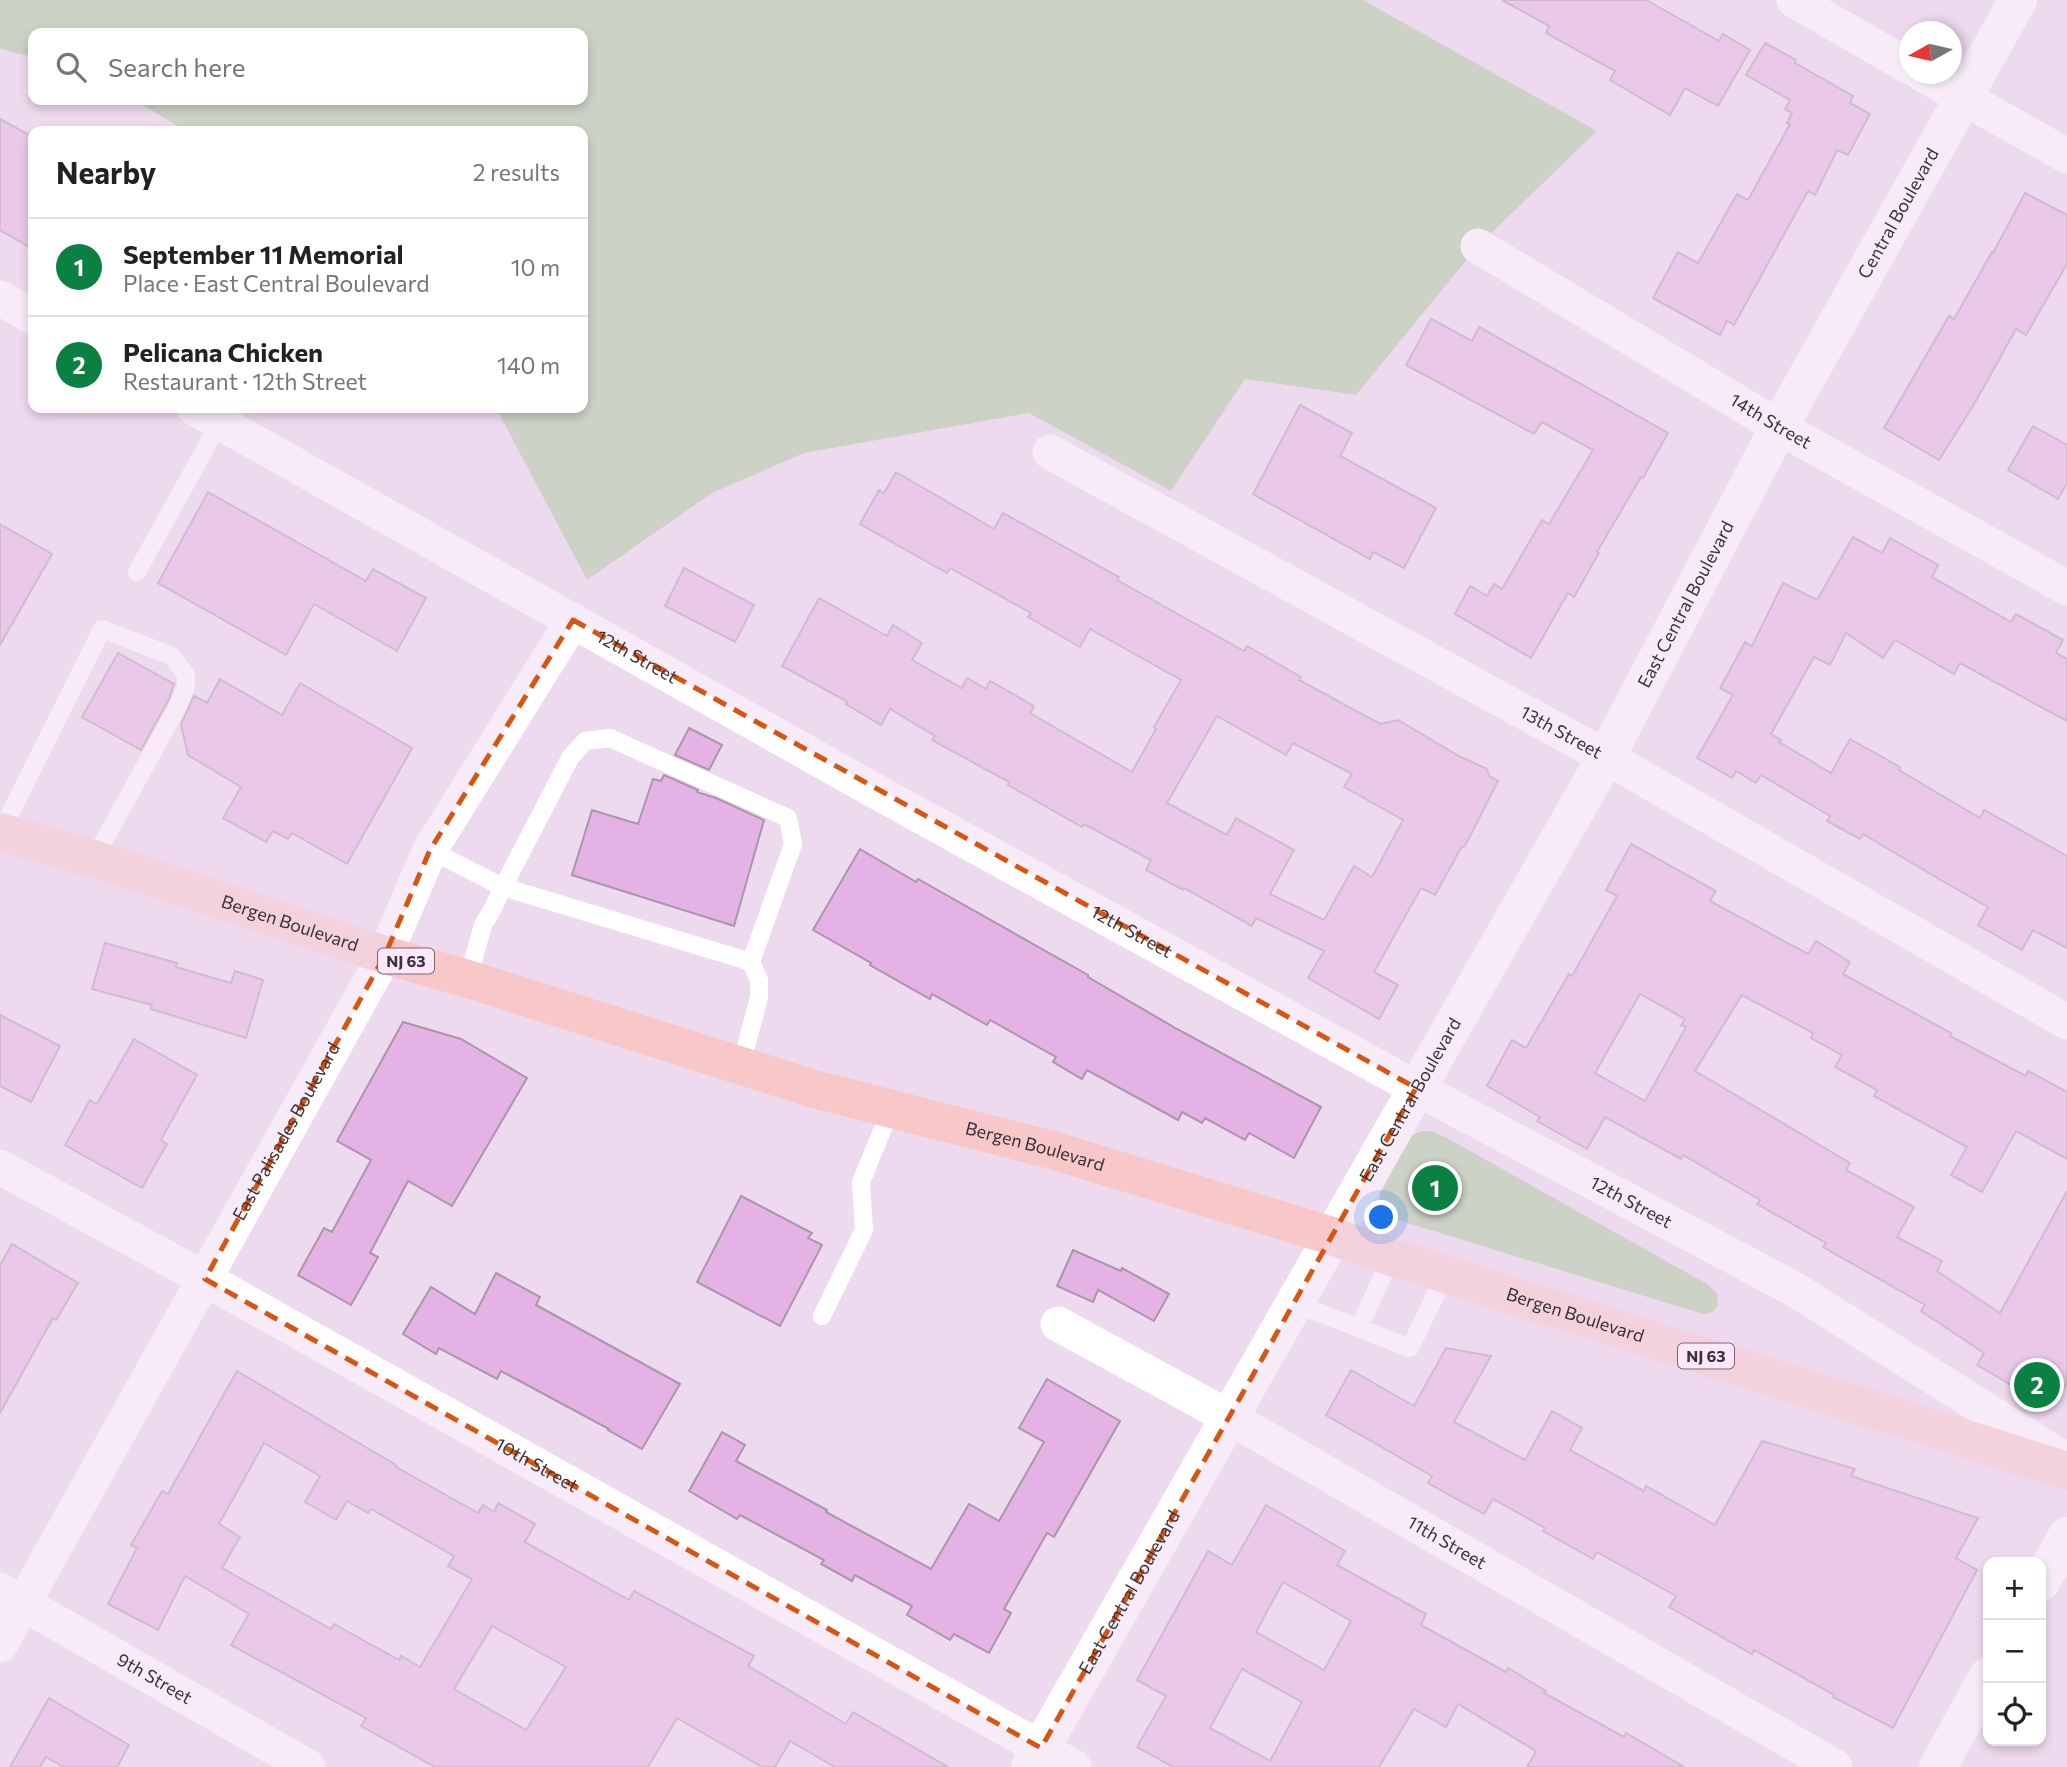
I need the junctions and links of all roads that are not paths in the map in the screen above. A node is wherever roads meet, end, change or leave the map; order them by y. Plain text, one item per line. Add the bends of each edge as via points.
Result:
1 (1794, 0) edge
2 (2018, 0) edge
3 (1899, 60) edge
4 (1940, 84) edge
5 (1963, 97) junction
6 (2067, 156) edge
7 (1478, 246) dead end
8 (0, 298) edge
9 (28, 314) edge
10 (207, 415) edge
11 (1779, 427) junction
12 (1049, 452) dead end
13 (137, 572) dead end
14 (2067, 588) edge
15 (573, 620) junction
16 (1606, 757) junction
17 (0, 832) edge
18 (430, 850) junction
19 (94, 859) junction
20 (503, 887) junction
21 (385, 955) junction
22 (751, 962) junction
23 (468, 978) junction
24 (2067, 1022) edge
25 (741, 1066) junction
26 (1416, 1088) junction
27 (891, 1109) junction
28 (0, 1167) edge
29 (1332, 1236) junction
30 (1391, 1257) junction
31 (1446, 1273) junction
32 (205, 1279) junction
33 (1294, 1303) junction
34 (822, 1316) dead end
35 (1058, 1324) dead end
36 (1359, 1328) junction
37 (1229, 1417) junction
38 (2067, 1461) edge
39 (2067, 1471) edge
40 (2067, 1536) edge
41 (2046, 1573) edge
42 (12, 1597) edge
43 (0, 1645) edge
44 (1984, 1683) edge
45 (1036, 1758) edge
46 (308, 1767) edge
47 (1074, 1767) edge
48 (1835, 1767) edge
49 (1938, 1767) edge

1 - 3 street
2 - 5 main road, Central Boulevard
4 - 5 street
5 - 6 street
5 - 11 main road, Central Boulevard
7 - 11 street, 14th Street
8 - 9 street
10 - 13 lane
10 - 15 street, 12th Street
11 - 14 street, 14th Street
11 - 16 main road, East Central Boulevard
12 - 16 street, 13th Street
15 - 18 street, East Palisades Boulevard
15 - 26 street, 12th Street
16 - 24 street, 13th Street
16 - 26 main road, East Central Boulevard
17 - 19 main road, Bergen Boulevard / NJ 63
17 - 19 lane via 102,629 172,656 186,675 186,686
18 - 20 lane
18 - 21 street, East Palisades Boulevard
19 - 21 main road, Bergen Boulevard / NJ 63
20 - 22 lane
20 - 22 lane via 570,758 585,741 610,738 788,818 793,844
20 - 23 lane via 482,925
21 - 23 main road, Bergen Boulevard / NJ 63
21 - 32 street, East Palisades Boulevard
22 - 25 lane via 759,980 759,997
23 - 25 main road, Bergen Boulevard / NJ 63
25 - 27 main road, Bergen Boulevard / NJ 63
26 - 29 main road, East Central Boulevard
26 - 38 street, 12th Street via 1794,1289
27 - 29 main road, Bergen Boulevard / NJ 63 via 1052,1150
27 - 34 lane via 861,1182 864,1230
28 - 32 street, 10th Street
29 - 30 main road, Bergen Boulevard / NJ 63
29 - 33 main road, East Central Boulevard
30 - 31 main road, Bergen Boulevard / NJ 63
30 - 36 lane
31 - 36 lane via 1410,1348
31 - 39 main road, Bergen Boulevard / NJ 63
32 - 42 street, East Palisades Boulevard
32 - 45 street, 10th Street
33 - 36 lane
33 - 37 main road, East Central Boulevard
35 - 37 street, 11th Street
37 - 45 main road, East Central Boulevard
37 - 48 street, 11th Street
40 - 41 main road
42 - 43 street, East Palisades Boulevard
42 - 46 street, 9th Street
44 - 49 main road
45 - 47 street, 10th Street

